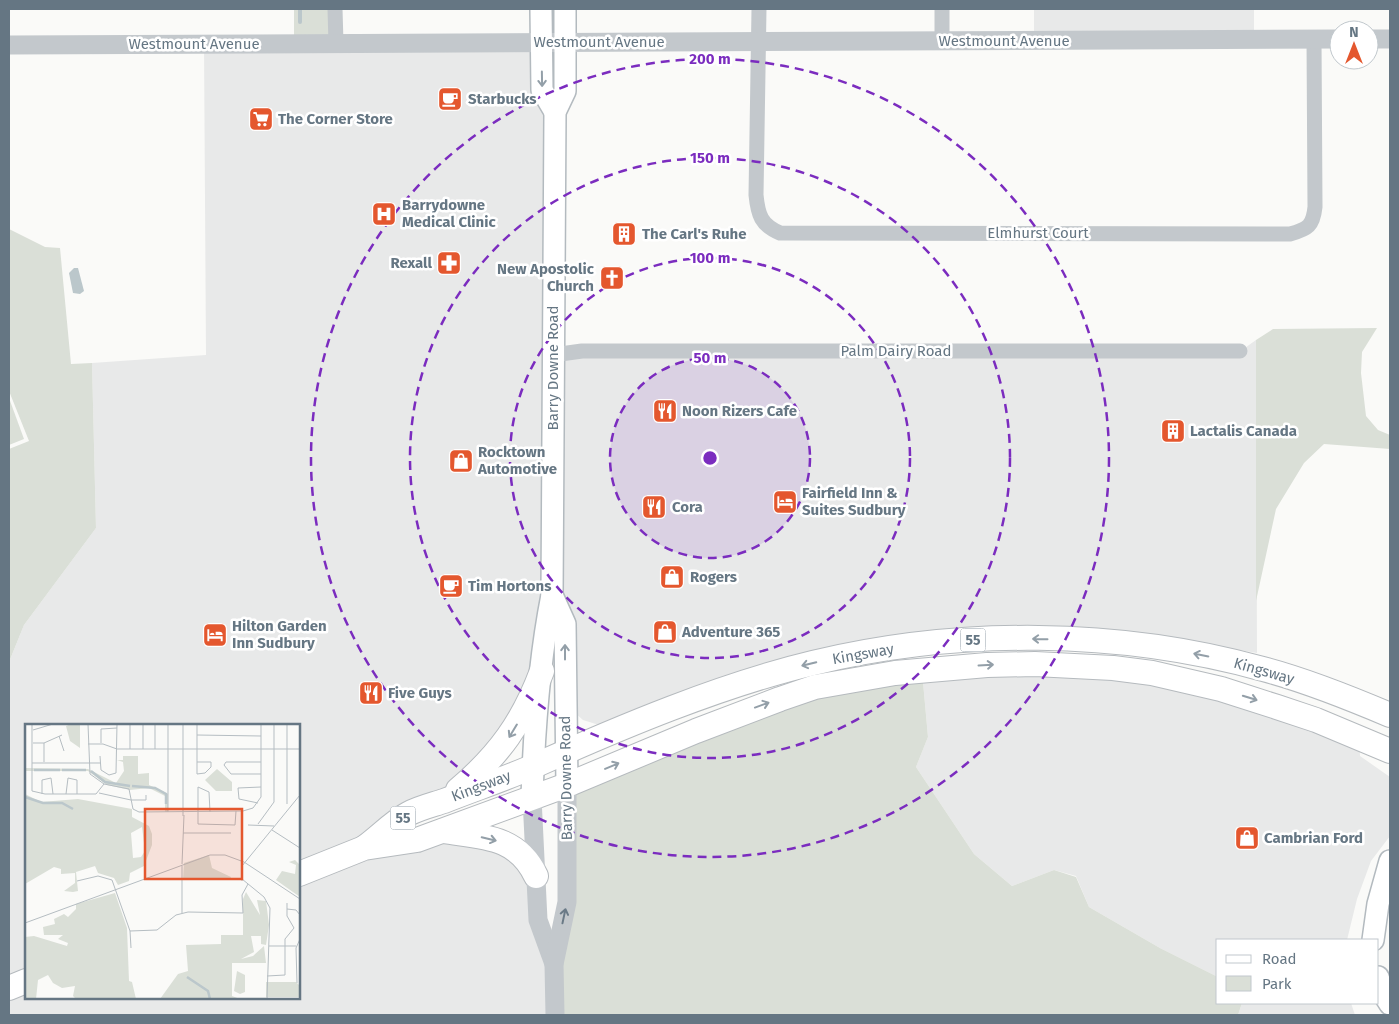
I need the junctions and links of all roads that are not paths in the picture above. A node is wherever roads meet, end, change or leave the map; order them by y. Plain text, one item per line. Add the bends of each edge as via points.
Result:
1 (336, 9) edge
2 (541, 9) edge
3 (565, 9) edge
4 (759, 9) edge
5 (942, 9) edge
6 (1314, 39) junction
7 (1329, 39) edge
8 (541, 42) junction
9 (565, 42) junction
10 (759, 42) junction
11 (942, 42) junction
12 (336, 43) junction
13 (9, 45) edge
14 (555, 112) junction
15 (1240, 351) dead end
16 (553, 355) junction
17 (552, 595) junction
18 (542, 671) junction
19 (1315, 687) junction
20 (1390, 701) edge
21 (1390, 715) edge
22 (1381, 747) edge
23 (566, 751) junction
24 (1390, 764) edge
25 (533, 766) junction
26 (567, 785) junction
27 (532, 798) junction
28 (448, 799) junction
29 (441, 831) junction
30 (364, 848) junction
31 (1390, 861) edge
32 (300, 874) edge
33 (536, 876) junction
34 (1384, 898) edge
35 (1373, 939) edge
36 (554, 964) junction
37 (1379, 980) edge
38 (25, 981) edge
39 (9, 988) edge
40 (1390, 1004) edge
41 (556, 1015) edge

1 - 12 street
2 - 8 main road
3 - 9 main road, Barry Downe Road
4 - 10 street
5 - 11 street
6 - 7 street, Westmount Avenue
6 - 10 street, Elmhurst Court via 1314,220 1304,230 1290,234 780,233 769,229 758,213 756,195
6 - 11 street, Westmount Avenue
8 - 9 street, Westmount Avenue
8 - 12 street, Westmount Avenue
8 -> 14 main road via 542,90
9 - 10 street, Westmount Avenue
9 - 14 main road, Barry Downe Road via 565,91
10 - 11 street, Westmount Avenue
12 - 13 street, Westmount Avenue
14 - 16 main road, Barry Downe Road
15 - 16 street, Palm Dairy Road via 582,351
16 - 17 main road, Barry Downe Road
17 - 18 main road, Barry Downe Road via 545,628
23 -> 17 main road, Barry Downe Road via 565,624
18 - 25 main road, Barry Downe Road
18 -> 28 main road via 527,709 510,737 492,760
19 - 20 main road via 1352,691
19 - 21 main road, Kingsway / 55
19 -> 23 main road, Kingsway / 55 via 1265,669 1174,650 1070,640 957,641 865,652 774,674
22 - 24 main road via 1381,758
26 -> 22 main road, Kingsway / 55 via 696,731 815,687 895,672 987,665 1077,665 1152,673 1277,706
23 - 25 main road, Kingsway / 55
23 - 26 main road, Barry Downe Road
25 - 27 main road, Barry Downe Road
25 - 28 main road, Kingsway / 55
26 - 27 main road, Kingsway / 55
36 -> 26 street, Barry Downe Road via 567,902
27 - 29 main road, Kingsway / 55
27 - 33 street, Barry Downe Road
28 - 30 main road, Kingsway / 55 via 408,814
29 - 30 main road, Kingsway / 55 via 417,840
29 -> 33 main road via 488,838 514,848 527,859
30 - 32 main road, Kingsway / 55
31 - 34 main road
33 - 36 street, Barry Downe Road via 538,920
34 - 35 main road
36 - 41 street, Barry Downe Road
37 - 40 main road
38 - 39 main road

